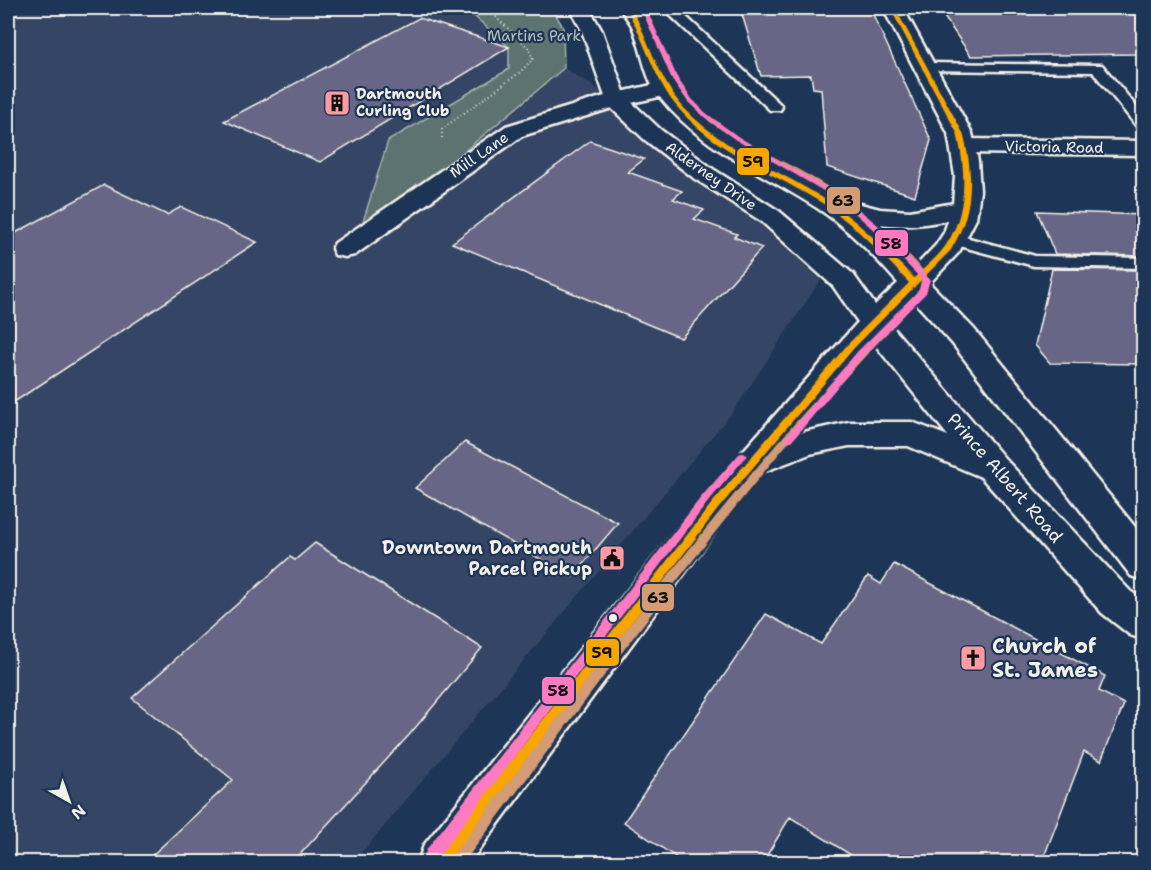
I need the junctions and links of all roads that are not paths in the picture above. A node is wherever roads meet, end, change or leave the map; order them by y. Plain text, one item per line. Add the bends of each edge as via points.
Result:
1 (579, 8) edge
2 (674, 8) edge
3 (893, 8) edge
4 (637, 13) edge
5 (925, 67) junction
6 (665, 89) junction
7 (616, 100) junction
8 (775, 107) dead end
9 (1143, 126) edge
10 (964, 146) junction
11 (1143, 148) edge
12 (828, 204) junction
13 (964, 209) junction
14 (954, 239) junction
15 (345, 249) dead end
16 (1143, 263) edge
17 (914, 283) junction
18 (873, 324) junction
19 (751, 464) junction
20 (994, 469) junction
21 (1143, 565) edge
22 (1143, 623) edge
23 (441, 862) edge

1 - 7 main road, Alderney Drive via 592,31
2 - 8 lane
3 - 5 main road
4 - 6 main road, Alderney Drive
5 - 9 lane via 1097,68
5 - 10 main road
6 - 7 main road, Mill Lane
6 - 12 main road, Alderney Drive via 704,130
7 - 15 main road, Mill Lane via 514,131
7 - 18 main road, Alderney Drive via 661,142 800,241 843,280
10 - 11 main road, Victoria Road
10 - 13 main road via 970,192
12 - 13 main road via 879,217 910,219
12 - 17 main road, Alderney Drive via 879,246
13 - 14 main road
14 - 16 lane via 1034,261
14 - 17 main road
17 - 18 main road
17 - 21 main road via 963,336
18 - 19 main road
18 - 20 main road, Prince Albert Road
19 - 20 main road via 804,443 838,436 912,434
19 - 23 main road
20 - 22 main road, Prince Albert Road via 1116,602

